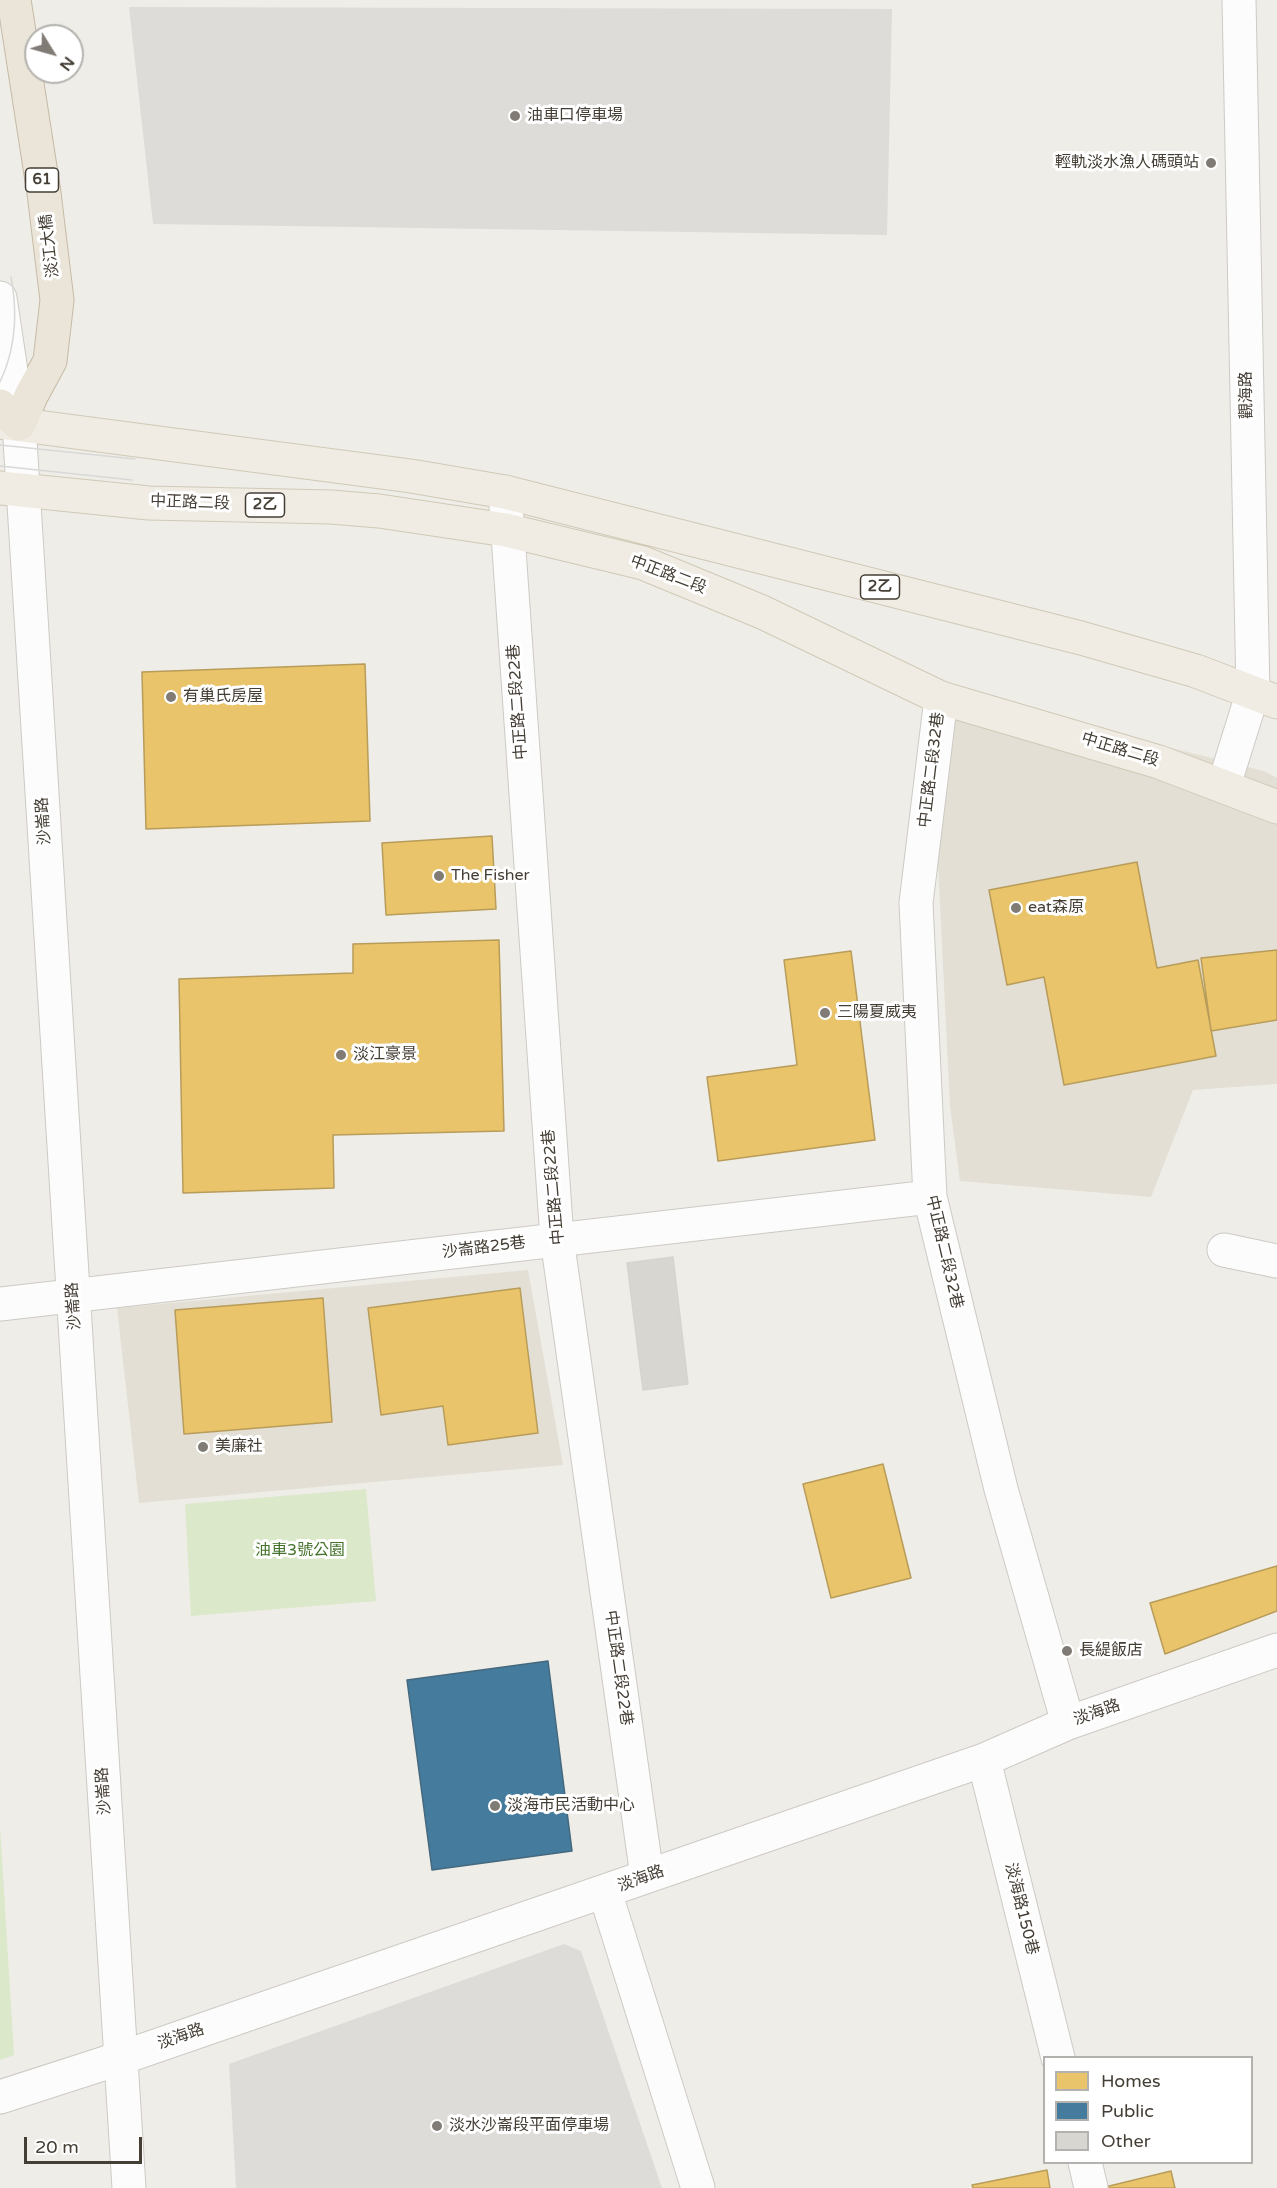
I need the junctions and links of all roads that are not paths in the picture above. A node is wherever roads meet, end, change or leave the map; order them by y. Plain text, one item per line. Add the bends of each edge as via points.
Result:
1 (14, 0) edge
2 (27, 0) edge
3 (1239, 0) edge
4 (31, 24) edge
5 (42, 84) edge
6 (0, 298) edge
7 (5, 417) edge
8 (12, 490) edge
9 (505, 492) junction
10 (506, 530) junction
11 (1265, 697) edge
12 (941, 698) junction
13 (1224, 785) junction
14 (1277, 807) edge
15 (930, 1197) junction
16 (557, 1239) junction
17 (1224, 1250) dead end
18 (1277, 1261) edge
19 (74, 1297) junction
20 (0, 1304) edge
21 (1270, 1663) edge
22 (1068, 1723) junction
23 (984, 1760) junction
24 (647, 1876) junction
25 (605, 1892) junction
26 (1058, 2056) edge
27 (121, 2058) junction
28 (0, 2097) edge
29 (1085, 2164) edge
30 (129, 2188) edge
31 (698, 2188) edge
32 (1091, 2188) edge

1 - 7 highway, 淡江大橋 / 61 via 57,300 50,361 31,396
2 - 4 street
3 - 11 street, 觀海路
5 - 7 street via 60,187 70,300 61,364 48,398
6 - 7 street, 沙崙路
7 - 8 street, 沙崙路
7 - 9 main road, 2乙
8 - 10 main road, 中正路二段 / 2乙 via 149,503 331,507
8 - 19 street, 沙崙路
9 - 10 street, 中正路二段22巷
9 - 11 main road, 2乙 via 1081,638 1196,671
10 - 12 main road, 中正路二段 / 2乙 via 644,563 762,612
10 - 16 street, 中正路二段22巷
11 - 13 street, 觀海路
12 - 13 main road, 中正路二段 / 2乙 via 1160,762
12 - 15 street, 中正路二段32巷 via 916,903
13 - 14 main road, 中正路二段 / 2乙
15 - 16 street, 沙崙路25巷
15 - 22 street, 中正路二段32巷 via 1001,1489
16 - 19 street, 沙崙路25巷
16 - 24 street, 中正路二段22巷
17 - 18 street
19 - 20 street, 沙崙路25巷
19 - 27 street, 沙崙路
21 - 22 street, 淡海路
22 - 23 street, 淡海路
23 - 24 street, 淡海路
23 - 26 street, 淡海路150巷
24 - 25 street, 淡海路
25 - 27 street, 淡海路
25 - 31 street
27 - 28 street, 淡海路
27 - 30 street, 沙崙路
29 - 32 street

